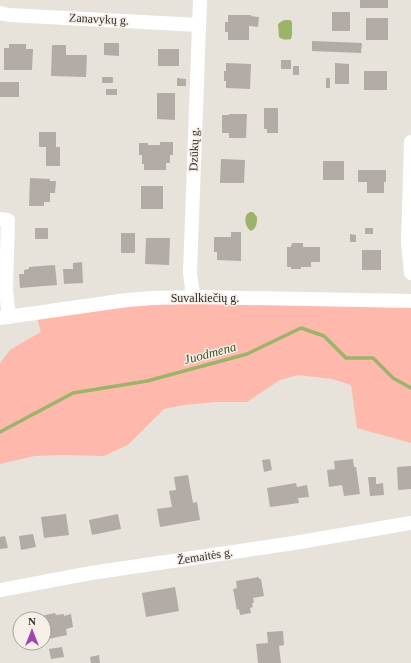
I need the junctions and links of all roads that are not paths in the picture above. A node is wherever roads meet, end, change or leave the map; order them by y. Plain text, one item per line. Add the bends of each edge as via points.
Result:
1 (200, 0) edge
2 (0, 13) edge
3 (199, 25) junction
4 (411, 142) edge
5 (0, 219) edge
6 (411, 273) edge
7 (194, 297) junction
8 (411, 301) edge
9 (5, 318) edge
10 (411, 523) edge
11 (0, 590) edge

1 - 3 street, Dzūkų g.
2 - 3 street, Zanavykų g.
3 - 7 street, Dzūkų g. via 190,273
4 - 6 street via 408,242
5 - 9 street via 8,220
7 - 8 street, Suvalkiečių g.
7 - 9 street, Suvalkiečių g. via 127,300
10 - 11 street, Žemaitės g. via 91,573

